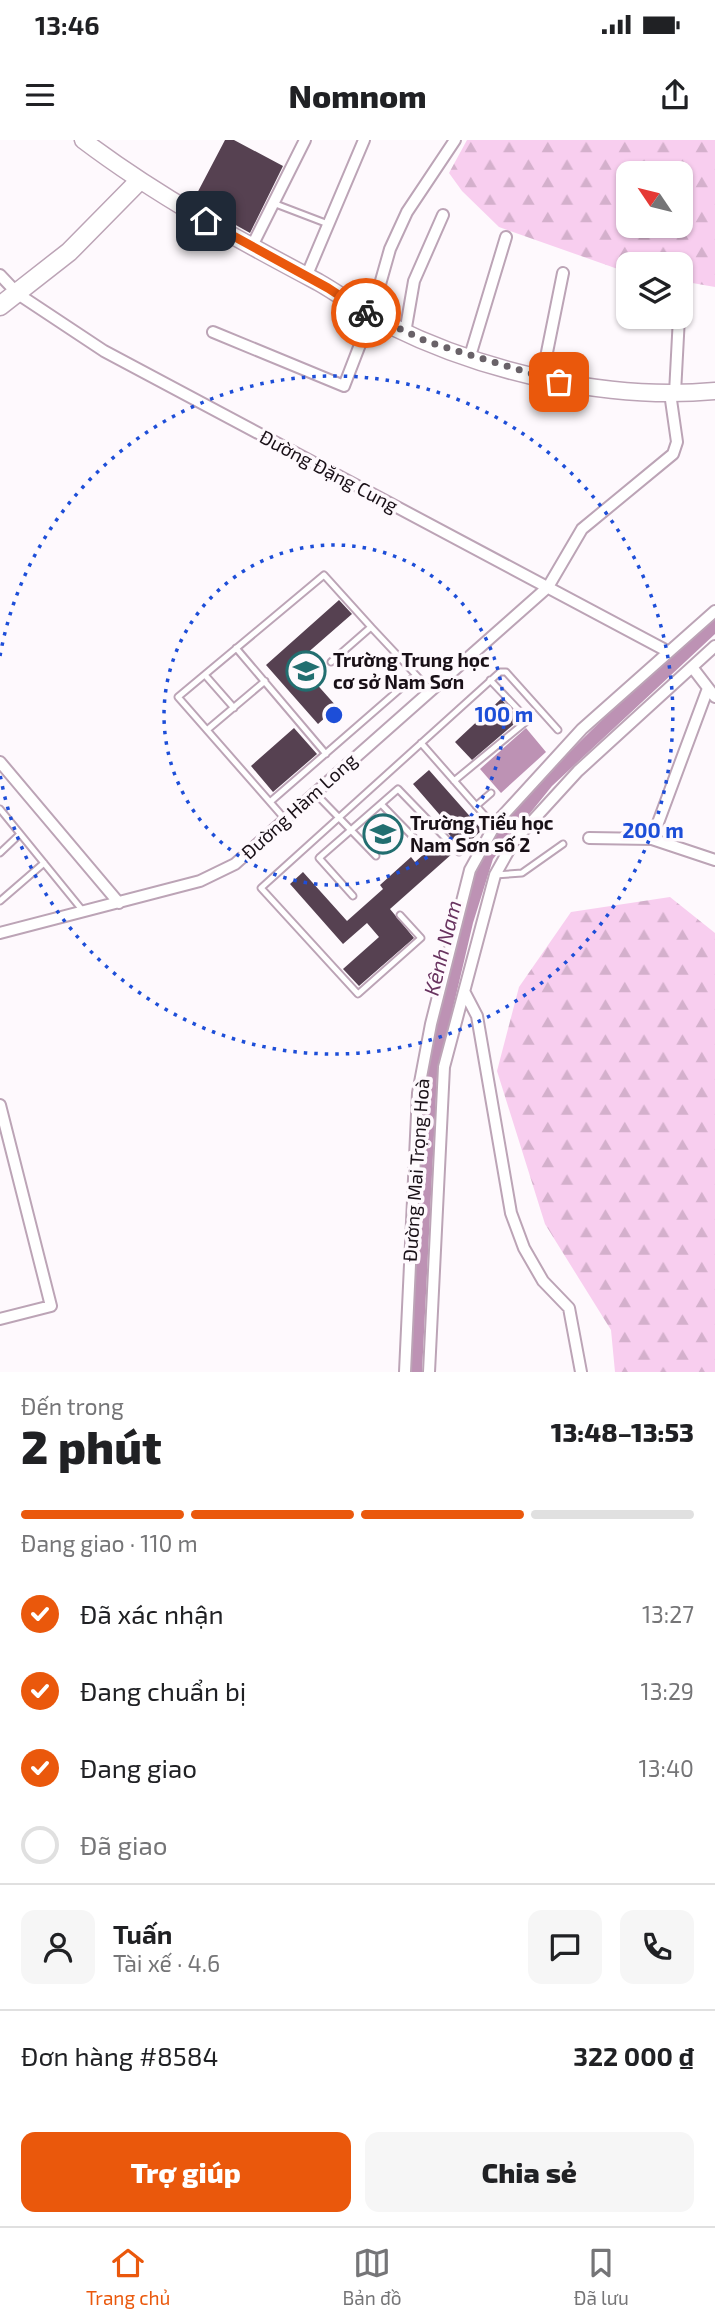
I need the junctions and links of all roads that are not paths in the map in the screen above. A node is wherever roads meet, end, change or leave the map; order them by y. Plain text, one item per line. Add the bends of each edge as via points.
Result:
1 (83, 140) edge
2 (305, 140) edge
3 (364, 140) edge
4 (455, 140) edge
5 (138, 181) junction
6 (273, 203) junction
7 (443, 215) dead end
8 (328, 223) junction
9 (506, 237) dead end
10 (251, 247) junction
11 (563, 272) dead end
12 (0, 275) edge
13 (306, 276) junction
14 (18, 294) junction
15 (0, 306) edge
16 (371, 316) junction
17 (679, 329) edge
18 (213, 332) dead end
19 (405, 333) junction
20 (470, 356) junction
21 (542, 377) junction
22 (715, 391) edge
23 (672, 393) junction
24 (548, 587) junction
25 (715, 611) edge
26 (371, 627) junction
27 (715, 646) edge
28 (236, 648) junction
29 (669, 652) junction
30 (331, 662) dead end
31 (692, 667) junction
32 (205, 675) junction
33 (416, 675) junction
34 (490, 680) junction
35 (265, 681) junction
36 (430, 690) junction
37 (711, 694) edge
38 (234, 708) junction
39 (207, 730) junction
40 (558, 730) dead end
41 (421, 743) junction
42 (327, 754) junction
43 (0, 762) edge
44 (454, 781) junction
45 (314, 791) junction
46 (491, 793) dead end
47 (270, 802) junction
48 (381, 804) junction
49 (476, 806) junction
50 (0, 810) edge
51 (338, 817) junction
52 (486, 817) dead end
53 (284, 818) junction
54 (351, 830) junction
55 (20, 834) junction
56 (589, 838) dead end
57 (0, 839) edge
58 (652, 839) junction
59 (418, 842) dead end
60 (563, 844) dead end
61 (7, 847) junction
62 (458, 852) dead end
63 (0, 853) edge
64 (376, 856) dead end
65 (715, 860) edge
66 (44, 863) junction
67 (495, 875) junction
68 (353, 896) dead end
69 (0, 901) edge
70 (119, 903) junction
71 (85, 913) junction
72 (400, 915) dead end
73 (0, 933) edge
74 (465, 993) junction
75 (0, 1105) edge
76 (3, 1132) edge
77 (0, 1319) edge
78 (405, 1372) edge
79 (429, 1372) edge
80 (581, 1372) edge

1 - 5 main road
2 - 6 street
3 - 8 street
4 - 16 street via 407,212 390,249
5 - 10 main road
5 - 14 main road via 69,252
6 - 8 lane
6 - 10 street
7 - 19 street via 414,281
8 - 13 street
9 - 20 street
10 - 13 main road
11 - 21 street
12 - 14 street, Đường Đặng Cung
13 - 16 main road
14 - 15 main road
14 - 24 street, Đường Đặng Cung via 104,351
16 - 18 street via 344,386
16 - 19 main road
17 - 23 street
19 - 20 main road
20 - 21 main road
21 - 23 main road via 612,391
22 - 23 main road
23 - 24 street, Đường Hàm Long via 677,448 582,528
24 - 29 street, Đường Đặng Cung
24 - 36 street, Đường Hàm Long
25 - 29 street, Đường Mai Trọng Hoà
26 - 28 lane via 324,575
26 - 30 lane
26 - 33 lane
27 - 31 street
28 - 32 lane
28 - 35 lane
29 - 78 street, Đường Mai Trọng Hoà via 582,729 506,811 470,870 418,1093
31 - 37 street
31 - 67 street via 578,771 513,841
32 - 38 lane
32 - 39 lane via 178,697
33 - 36 lane
33 - 42 lane
34 - 40 lane via 506,672
34 - 41 lane
34 - 44 lane via 528,720
35 - 38 lane
35 - 42 lane
36 - 45 street, Đường Hàm Long
37 - 58 street
38 - 39 lane
39 - 47 lane
41 - 44 lane
41 - 51 lane
42 - 47 lane
43 - 70 street
44 - 49 lane
45 - 51 lane
45 - 53 street, Đường Hàm Long
46 - 49 lane
47 - 53 lane
48 - 54 lane
48 - 59 lane
48 - 62 lane via 398,789
49 - 52 lane
50 - 55 lane
51 - 54 lane
51 - 72 lane via 261,888 358,994 421,938
53 - 70 street, Đường Hàm Long via 235,864 212,876
54 - 64 lane
54 - 68 lane via 319,858
55 - 61 lane
55 - 66 lane
56 - 58 street
57 - 61 lane
58 - 65 street
60 - 67 lane via 522,873
61 - 63 lane
66 - 69 lane
66 - 71 lane
67 - 74 street
70 - 71 street, Đường Hàm Long
71 - 73 street, Đường Hàm Long
74 - 79 street via 442,1086
74 - 80 street via 477,1016 511,1213 524,1248 544,1281 569,1308
75 - 76 street
76 - 77 street via 51,1307

